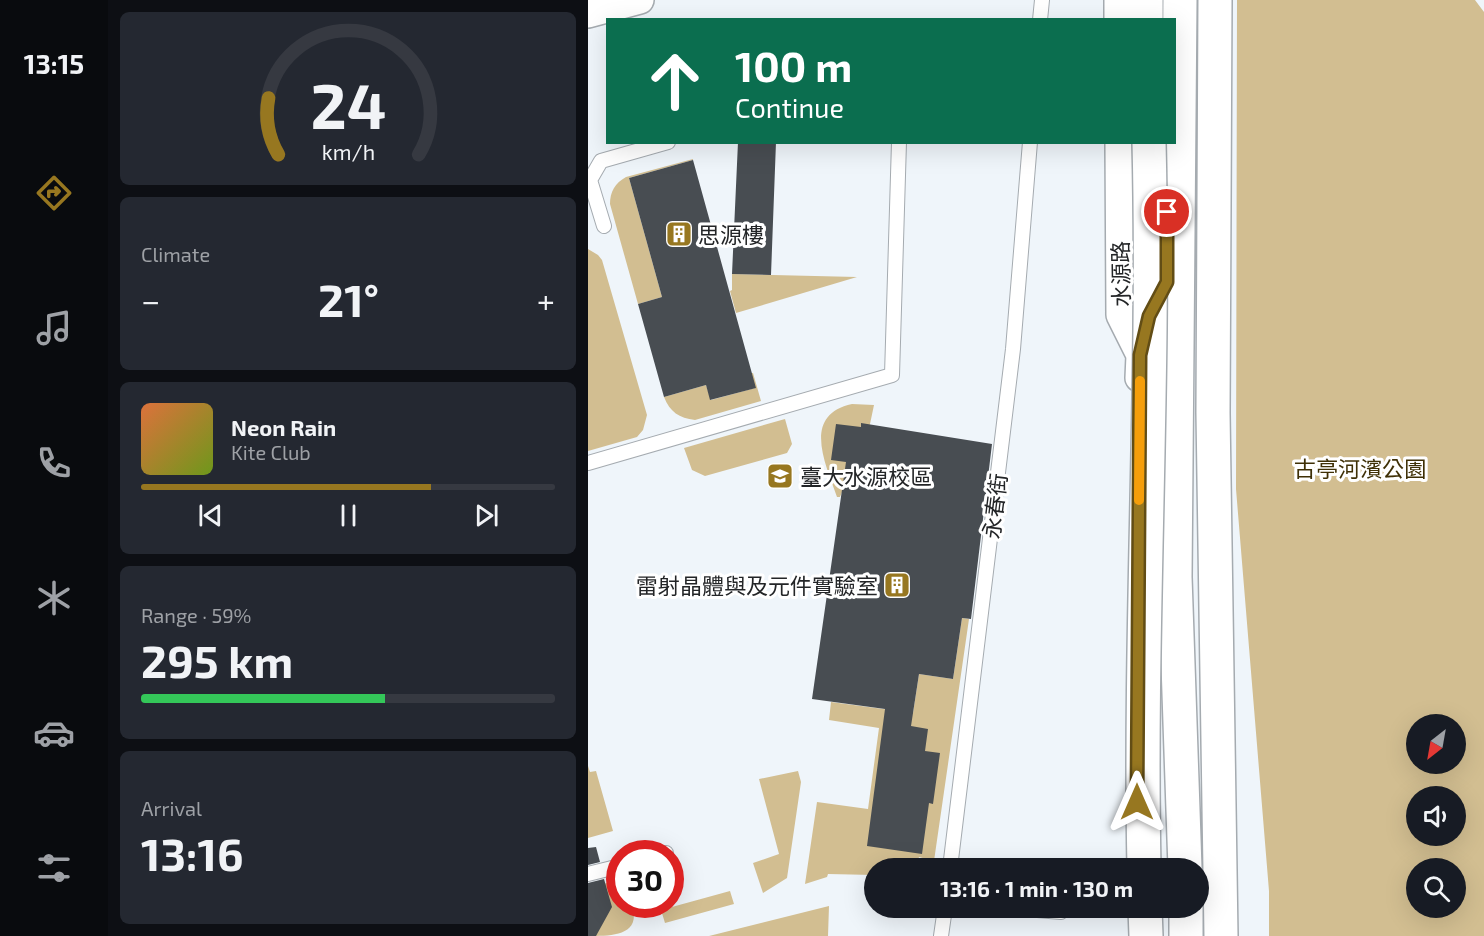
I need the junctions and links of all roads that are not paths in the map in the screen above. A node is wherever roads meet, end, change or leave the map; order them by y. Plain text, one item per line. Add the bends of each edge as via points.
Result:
1 (640, 0) edge
2 (1042, 0) edge
3 (1118, 0) edge
4 (1146, 0) edge
5 (1167, 0) edge
6 (1180, 0) edge
7 (1215, 0) edge
8 (588, 14) edge
9 (1040, 18) edge
10 (1118, 18) edge
11 (1146, 18) edge
12 (1167, 18) edge
13 (661, 144) edge
14 (899, 144) edge
15 (1030, 144) edge
16 (1119, 144) edge
17 (1149, 144) edge
18 (1167, 144) edge
19 (604, 226) dead end
20 (1140, 355) junction
21 (588, 463) edge
22 (951, 858) edge
23 (1137, 858) edge
24 (1144, 858) edge
25 (1185, 858) edge
26 (606, 870) edge
27 (588, 874) edge
28 (944, 918) edge
29 (1137, 918) edge
30 (1145, 918) edge
31 (1186, 918) edge
32 (941, 936) edge
33 (1137, 936) edge
34 (1146, 936) edge
35 (1186, 936) edge
36 (1221, 936) edge

1 - 8 street
2 - 9 lane
3 - 10 street
4 - 11 highway
5 - 12 street
6 - 25 highway via 1175,577
7 - 36 highway via 1213,413
13 - 19 lane via 601,161 590,180
14 - 21 lane via 892,375
15 - 22 lane, 永春街 via 1013,349
16 - 20 street, 水源路 via 1120,315
17 - 24 highway, bridge
18 - 20 street via 1167,282 1149,316
20 - 23 street, 水源路
26 - 27 lane
28 - 32 lane
29 - 33 street
30 - 34 highway
31 - 35 highway

